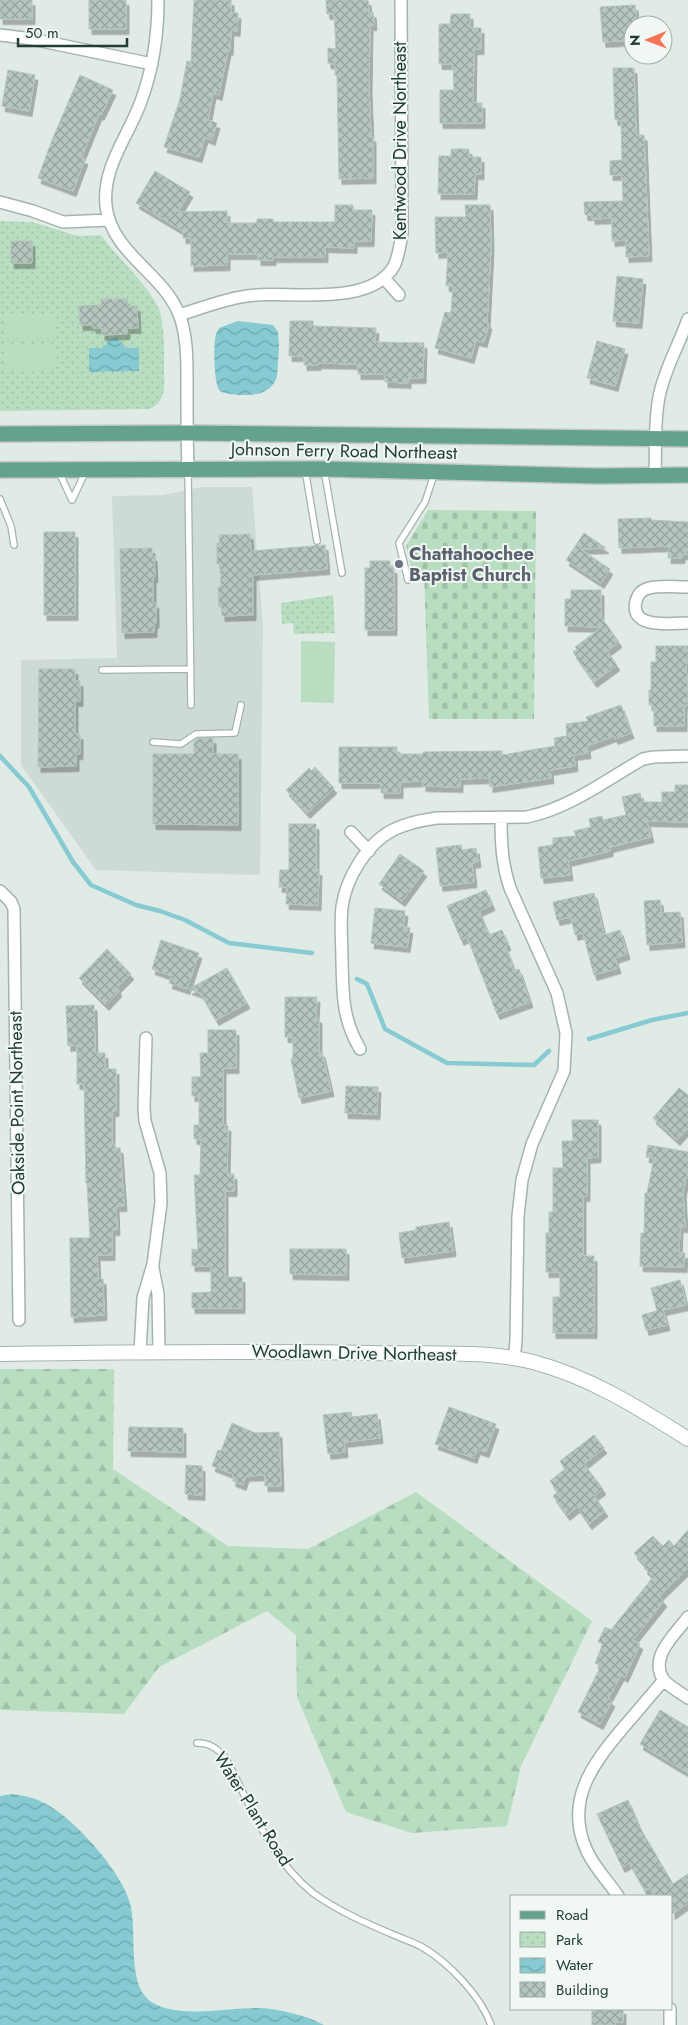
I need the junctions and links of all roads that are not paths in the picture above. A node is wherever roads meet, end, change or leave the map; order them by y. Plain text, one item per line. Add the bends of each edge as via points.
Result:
1 (158, 0) edge
2 (401, 0) edge
3 (0, 35) edge
4 (152, 64) junction
5 (0, 202) edge
6 (109, 220) junction
7 (384, 278) junction
8 (399, 295) dead end
9 (179, 315) junction
10 (688, 320) edge
11 (187, 433) junction
12 (0, 434) edge
13 (656, 439) junction
14 (688, 439) edge
15 (188, 468) junction
16 (86, 469) junction
17 (305, 469) junction
18 (324, 469) junction
19 (0, 470) edge
20 (58, 470) junction
21 (436, 471) junction
22 (655, 475) junction
23 (688, 475) edge
24 (0, 499) edge
25 (317, 540) dead end
26 (14, 545) dead end
27 (342, 573) dead end
28 (408, 580) dead end
29 (688, 587) edge
30 (688, 623) edge
31 (190, 669) junction
32 (102, 670) dead end
33 (191, 705) dead end
34 (241, 706) dead end
35 (153, 742) dead end
36 (688, 756) edge
37 (501, 818) junction
38 (351, 832) dead end
39 (368, 851) junction
40 (0, 891) edge
41 (146, 1038) dead end
42 (360, 1049) dead end
43 (153, 1264) junction
44 (19, 1320) dead end
45 (140, 1352) junction
46 (159, 1352) junction
47 (0, 1354) edge
48 (514, 1359) junction
49 (688, 1439) edge
50 (688, 1617) edge
51 (664, 1680) junction
52 (688, 1698) edge
53 (197, 1743) dead end
54 (617, 1895) edge
55 (670, 2010) edge
56 (491, 2025) edge
57 (670, 2025) edge

1 - 4 street
2 - 7 street, Kentwood Drive Northeast via 402,233 398,257
3 - 4 street
4 - 6 street via 140,102 107,178
5 - 6 street via 63,222
6 - 9 street via 120,242 170,297
7 - 8 street
7 - 9 street, Kentwood Drive Northeast via 362,290 340,294 254,295
9 - 11 street via 186,359
10 - 13 street via 659,397
11 - 12 main road, Johnson Ferry Road Northeast
11 - 13 main road, Johnson Ferry Road Northeast
11 - 15 street
13 - 14 main road, Johnson Ferry Road Northeast
13 - 22 street
15 - 16 main road, Johnson Ferry Road Northeast
15 - 17 main road, Johnson Ferry Road Northeast
15 - 31 lane
16 - 20 main road, Johnson Ferry Road Northeast
16 - 20 lane via 72,500
17 - 18 main road, Johnson Ferry Road Northeast
17 - 25 lane
18 - 21 main road, Johnson Ferry Road Northeast
18 - 27 lane
19 - 20 main road, Johnson Ferry Road Northeast
21 - 22 main road, Johnson Ferry Road Northeast
21 - 28 lane via 425,502 400,543
22 - 23 main road, Johnson Ferry Road Northeast
24 - 26 lane via 11,526
29 - 30 street via 642,591 635,607 642,620 651,623
31 - 32 lane
31 - 33 lane
34 - 35 lane via 234,733 196,734 182,744
36 - 37 street via 643,759 542,814
37 - 39 street via 438,818 408,824 392,830
37 - 48 street via 504,871 558,993 566,1033 564,1071 532,1144 522,1180
38 - 39 street
39 - 42 street via 352,877 342,908 343,1007 347,1024
40 - 44 street, Oakside Point Northeast via 14,909
41 - 43 street via 144,1108 161,1186
43 - 45 street via 143,1298
43 - 46 street via 158,1294
45 - 46 street, Woodlawn Drive Northeast
45 - 47 street, Woodlawn Drive Northeast
46 - 48 street, Woodlawn Drive Northeast via 416,1354
48 - 49 street, Woodlawn Drive Northeast via 562,1371 602,1388
50 - 51 street via 660,1654
51 - 52 street
51 - 54 street via 591,1768 579,1804 580,1828 586,1849
53 - 56 lane, Water Plant Road via 217,1748 225,1757 272,1846 313,1892 341,1911 435,1956 476,1996
55 - 57 street

